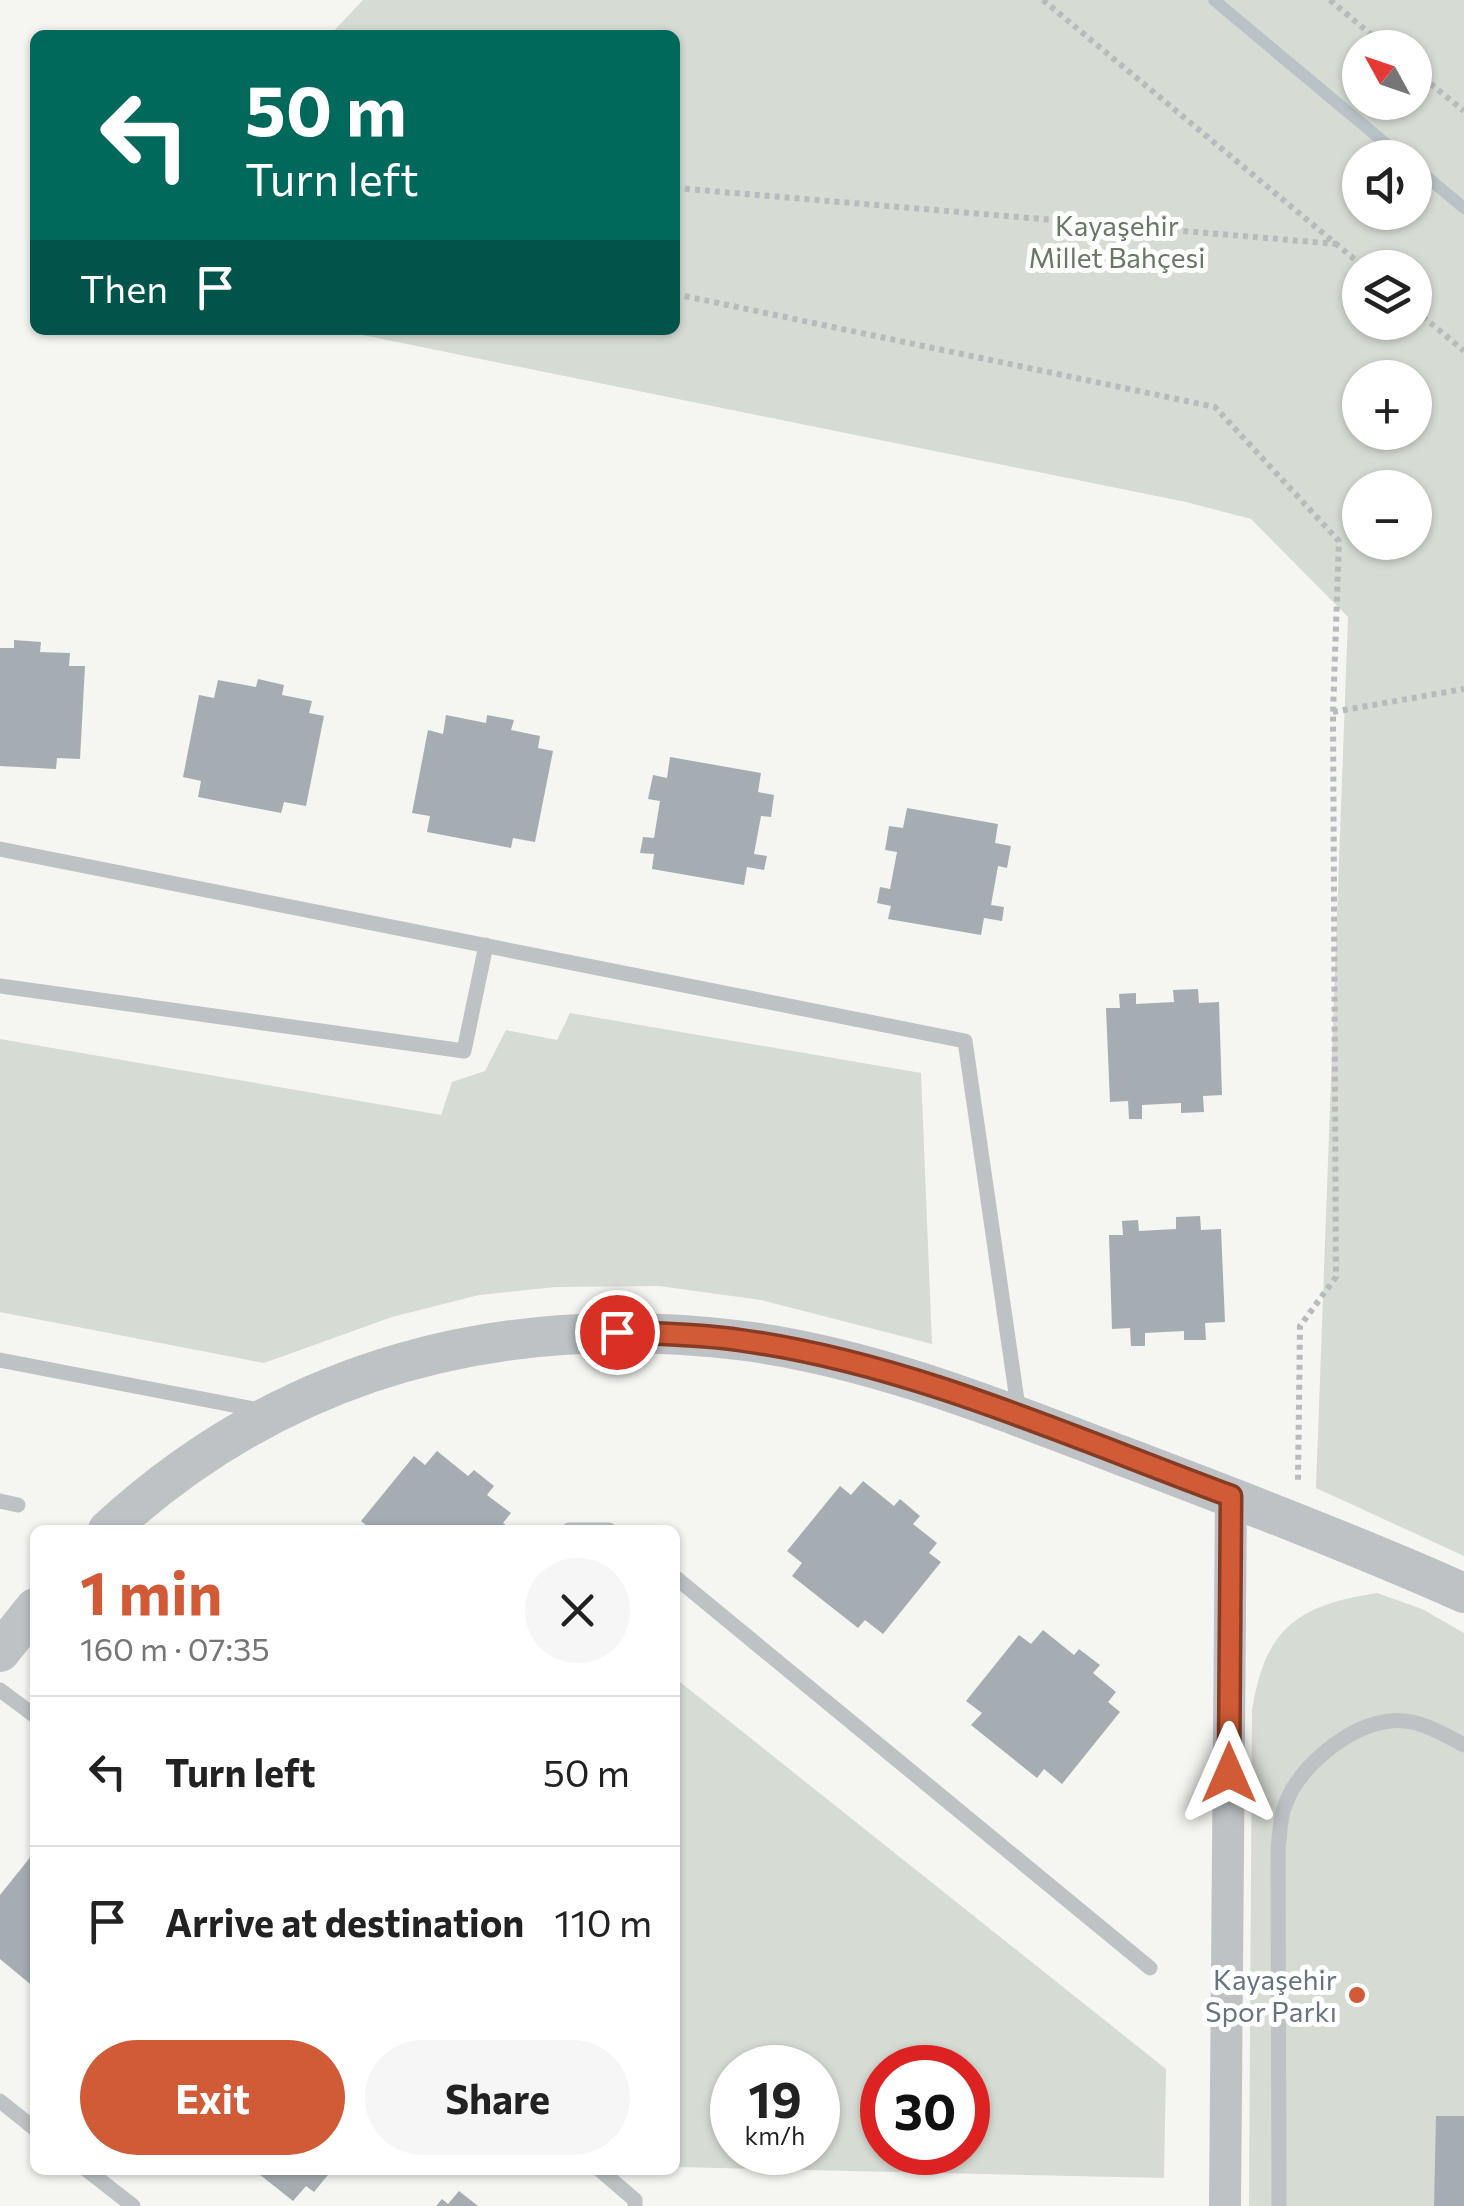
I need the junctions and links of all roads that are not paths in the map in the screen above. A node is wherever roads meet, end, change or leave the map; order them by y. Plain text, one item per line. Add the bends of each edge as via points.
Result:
1 (0, 849) edge
2 (486, 945) junction
3 (0, 986) edge
4 (0, 1360) edge
5 (273, 1413) junction
6 (1019, 1416) junction
7 (1231, 1496) junction
8 (0, 1501) edge
9 (18, 1505) dead end
10 (113, 1525) edge
11 (680, 1581) edge
12 (1464, 1594) edge
13 (30, 1614) edge
14 (0, 1652) edge
15 (0, 1690) edge
16 (30, 1712) edge
17 (1464, 1745) edge
18 (1150, 1968) dead end
19 (0, 2101) edge
20 (30, 2124) edge
21 (94, 2175) edge
22 (606, 2175) edge
23 (133, 2206) edge
24 (635, 2206) edge
25 (1225, 2206) edge
26 (1280, 2206) edge

1 - 2 lane
2 - 3 lane via 464,1050
2 - 6 lane via 965,1041
4 - 5 lane
5 - 6 street via 416,1356 617,1332 740,1340 885,1372
5 - 10 street via 161,1481
6 - 7 street
7 - 12 street
7 - 25 street
8 - 9 lane
11 - 18 lane
13 - 14 street
15 - 16 lane
17 - 26 lane via 1432,1727 1390,1721 1323,1751 1298,1778 1283,1809
19 - 20 lane
21 - 23 lane
22 - 24 lane

